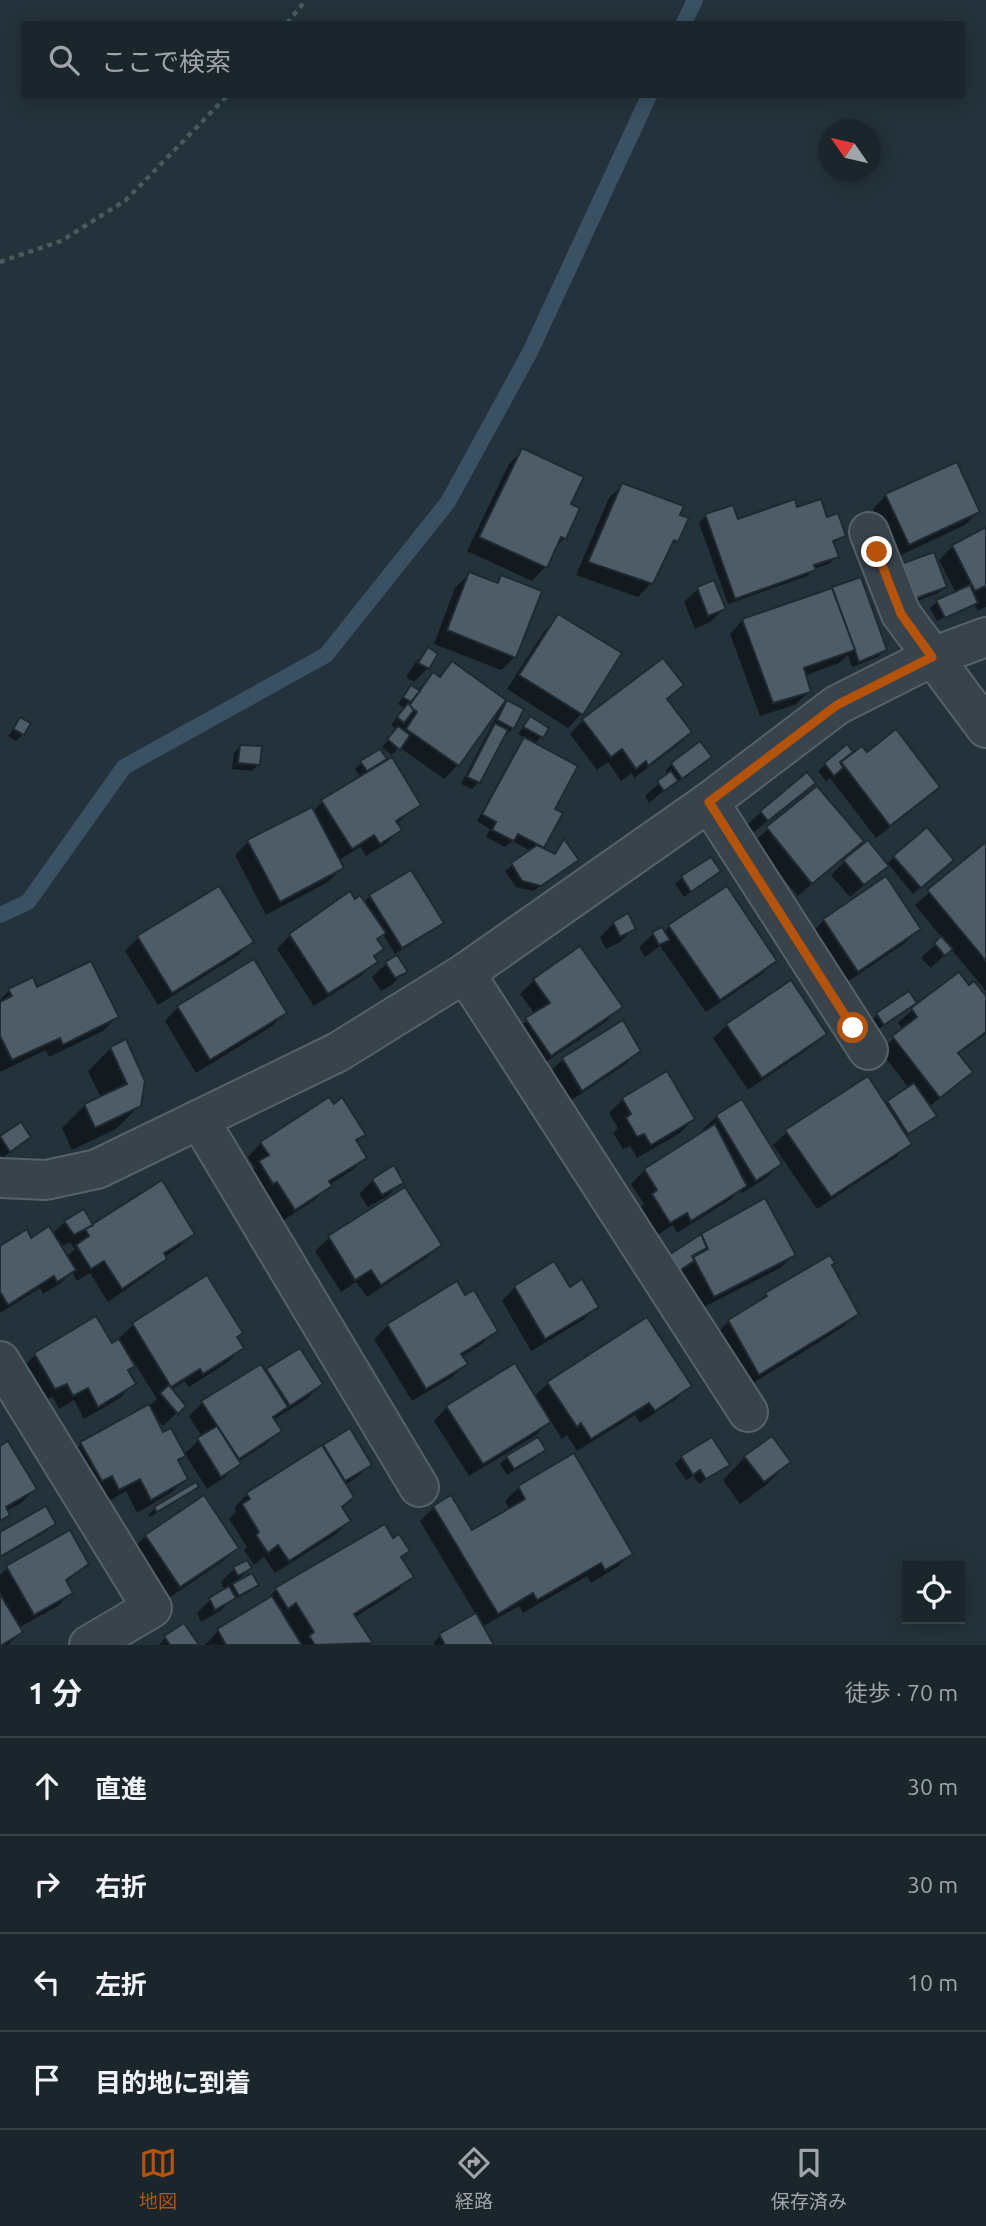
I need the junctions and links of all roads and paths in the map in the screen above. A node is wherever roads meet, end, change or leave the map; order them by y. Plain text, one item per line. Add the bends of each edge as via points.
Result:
1 (306, 0) edge
2 (289, 21) edge
3 (225, 98) edge
4 (0, 262) edge
5 (869, 531) dead end
6 (986, 637) edge
7 (932, 657) junction
8 (986, 728) edge
9 (709, 802) junction
10 (466, 973) junction
11 (868, 1050) dead end
12 (200, 1121) junction
13 (0, 1178) edge
14 (0, 1361) edge
15 (748, 1412) dead end
16 (419, 1487) dead end
17 (89, 1645) edge

1 - 2 path
3 - 4 path via 126,200 61,241
5 - 7 street via 901,614
6 - 7 street
7 - 8 street
7 - 9 street via 837,705
9 - 10 street
9 - 11 street
10 - 12 street via 338,1052
10 - 15 street
12 - 13 street via 97,1169 46,1180
12 - 16 street
14 - 17 street via 152,1608

